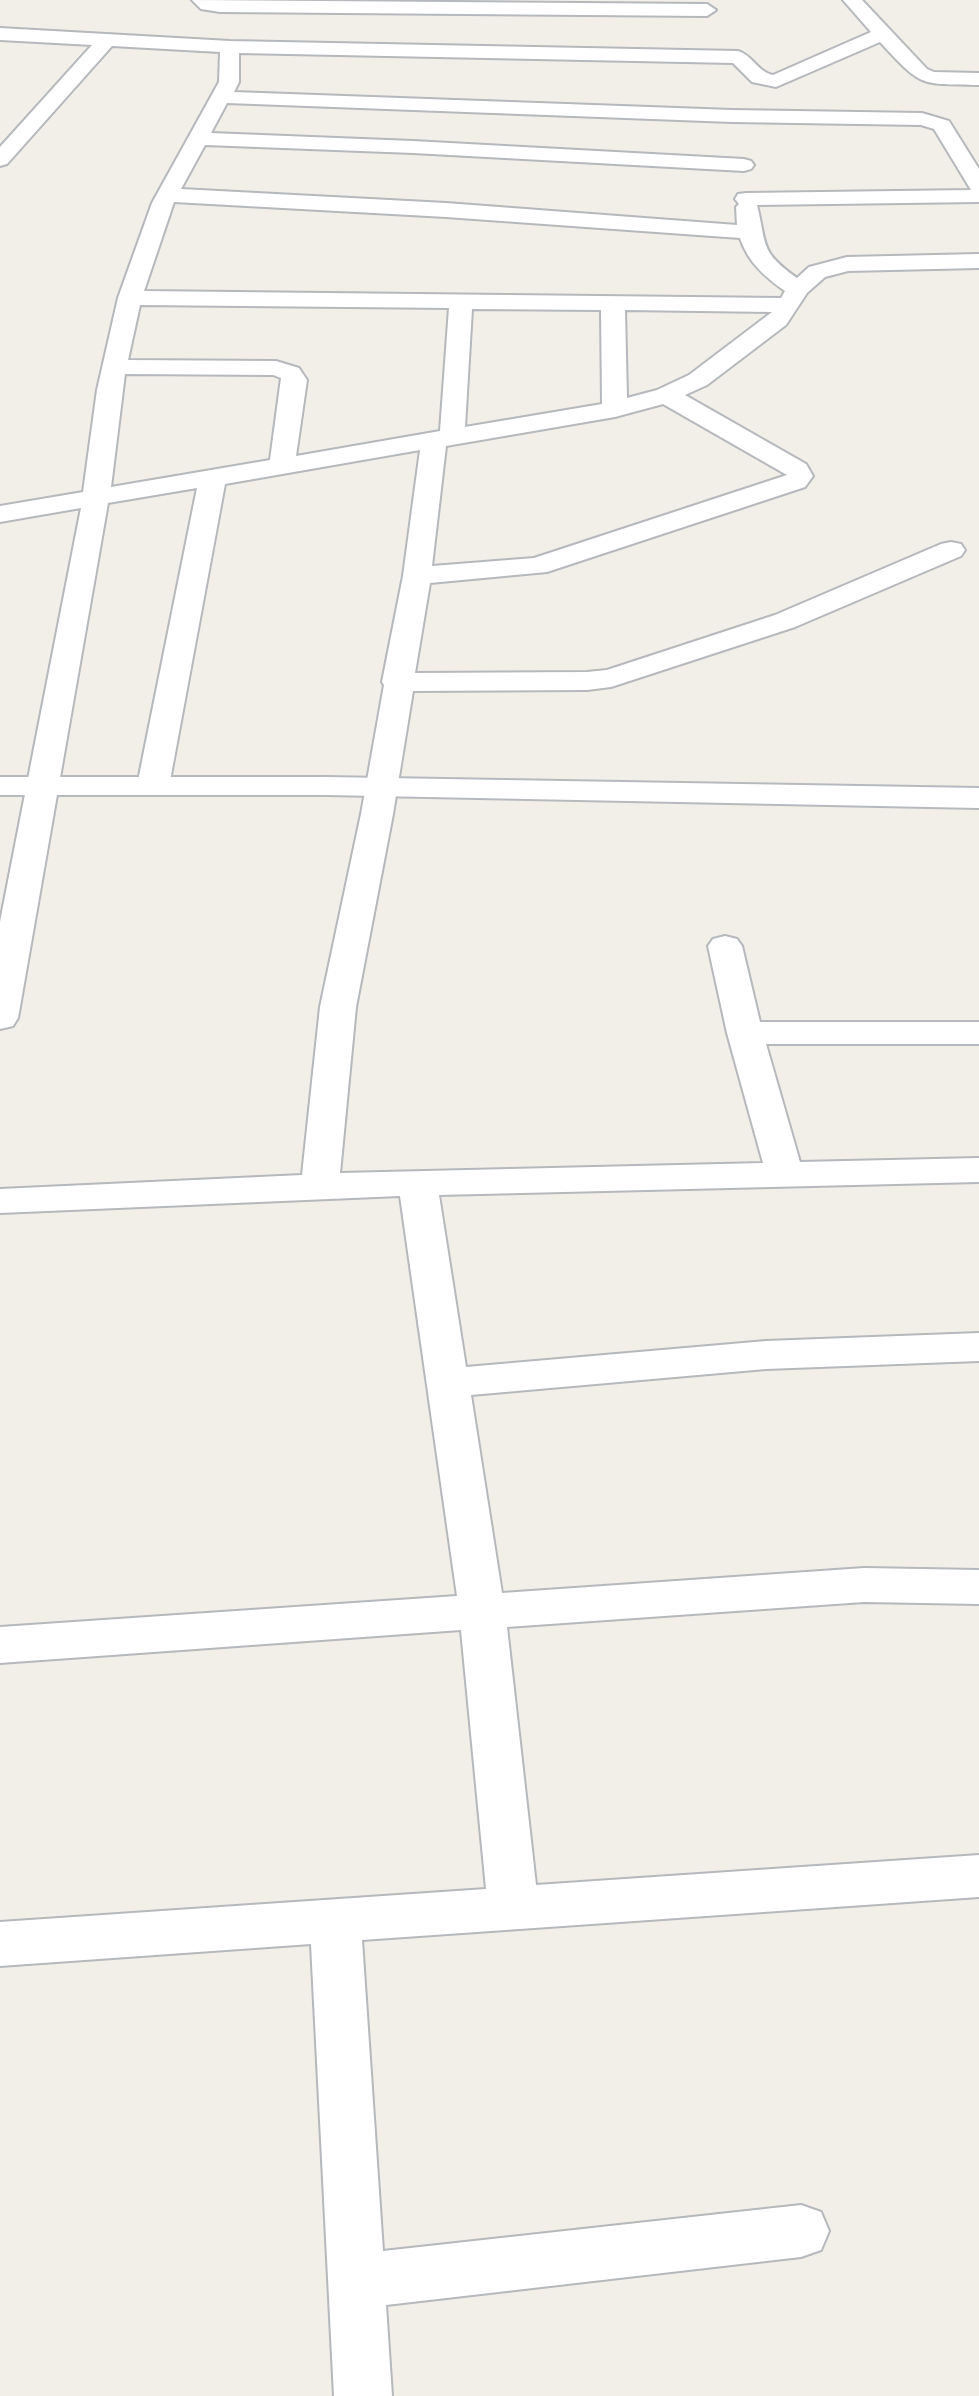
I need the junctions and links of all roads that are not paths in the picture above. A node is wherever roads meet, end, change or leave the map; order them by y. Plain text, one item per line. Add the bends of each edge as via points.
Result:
1 (201, 0) edge
2 (852, 0) edge
3 (347, 4) edge
4 (704, 5) edge
5 (0, 34) edge
6 (882, 34) junction
7 (107, 40) junction
8 (230, 47) junction
9 (331, 50) junction
10 (738, 57) junction
11 (979, 79) edge
12 (220, 97) junction
13 (732, 116) junction
14 (198, 139) junction
15 (0, 160) edge
16 (744, 165) junction
17 (979, 186) edge
18 (167, 195) junction
19 (979, 196) edge
20 (746, 199) junction
21 (747, 232) junction
22 (979, 261) edge
23 (793, 297) junction
24 (130, 298) junction
25 (461, 302) junction
26 (614, 304) junction
27 (115, 366) junction
28 (666, 395) junction
29 (615, 409) junction
30 (443, 438) junction
31 (282, 465) junction
32 (214, 476) junction
33 (96, 498) junction
34 (0, 514) edge
35 (951, 550) dead end
36 (417, 576) junction
37 (397, 682) junction
38 (0, 786) edge
39 (41, 786) junction
40 (153, 786) junction
41 (381, 787) junction
42 (979, 798) edge
43 (724, 946) dead end
44 (0, 1018) edge
45 (745, 1033) junction
46 (979, 1034) edge
47 (979, 1170) edge
48 (785, 1175) junction
49 (418, 1185) junction
50 (320, 1186) junction
51 (0, 1201) edge
52 (979, 1348) edge
53 (448, 1383) junction
54 (979, 1587) edge
55 (482, 1610) junction
56 (0, 1645) edge
57 (979, 1876) edge
58 (513, 1909) junction
59 (335, 1921) junction
60 (0, 1944) edge
61 (801, 2231) dead end
62 (356, 2281) junction
63 (363, 2396) edge

1 - 3 street via 220,7
2 - 6 street
3 - 4 street
3 - 9 street
4 - 10 street
5 - 7 street
6 - 10 street via 776,81 761,81
6 - 11 street via 920,73 931,78
7 - 8 street
7 - 15 street
8 - 9 street
8 - 12 street via 229,82
9 - 10 street
12 - 13 street
12 - 14 street
13 - 16 street
13 - 17 street via 934,122 942,125
14 - 16 street
14 - 18 street
16 - 20 street
18 - 21 street
18 - 24 street
19 - 20 street
20 - 21 street
21 - 23 street via 763,265
22 - 23 street via 847,264 817,272
23 - 26 street
23 - 28 street via 778,320 698,380
24 - 25 street
24 - 27 street
25 - 26 street
25 - 30 street
26 - 29 street
27 - 31 street via 290,373 295,380
27 - 33 street
28 - 29 street
28 - 36 street via 797,470 800,476 537,566
29 - 30 street
30 - 31 street
30 - 36 street
31 - 32 street
32 - 33 street
32 - 40 street
33 - 34 street
33 - 39 street
35 - 37 street via 785,621 611,678
36 - 37 street
37 - 41 street
38 - 39 street
39 - 40 street
39 - 44 street
40 - 41 street
41 - 42 street
41 - 50 street via 338,1007
43 - 45 street
45 - 46 street
45 - 48 street
47 - 48 street
48 - 49 street
49 - 50 street
49 - 53 street
50 - 51 street
52 - 53 street via 766,1355
53 - 55 street
54 - 55 street via 864,1585
55 - 56 street
55 - 58 street
57 - 58 street
58 - 59 street
59 - 60 street
59 - 62 street
61 - 62 street
62 - 63 street

